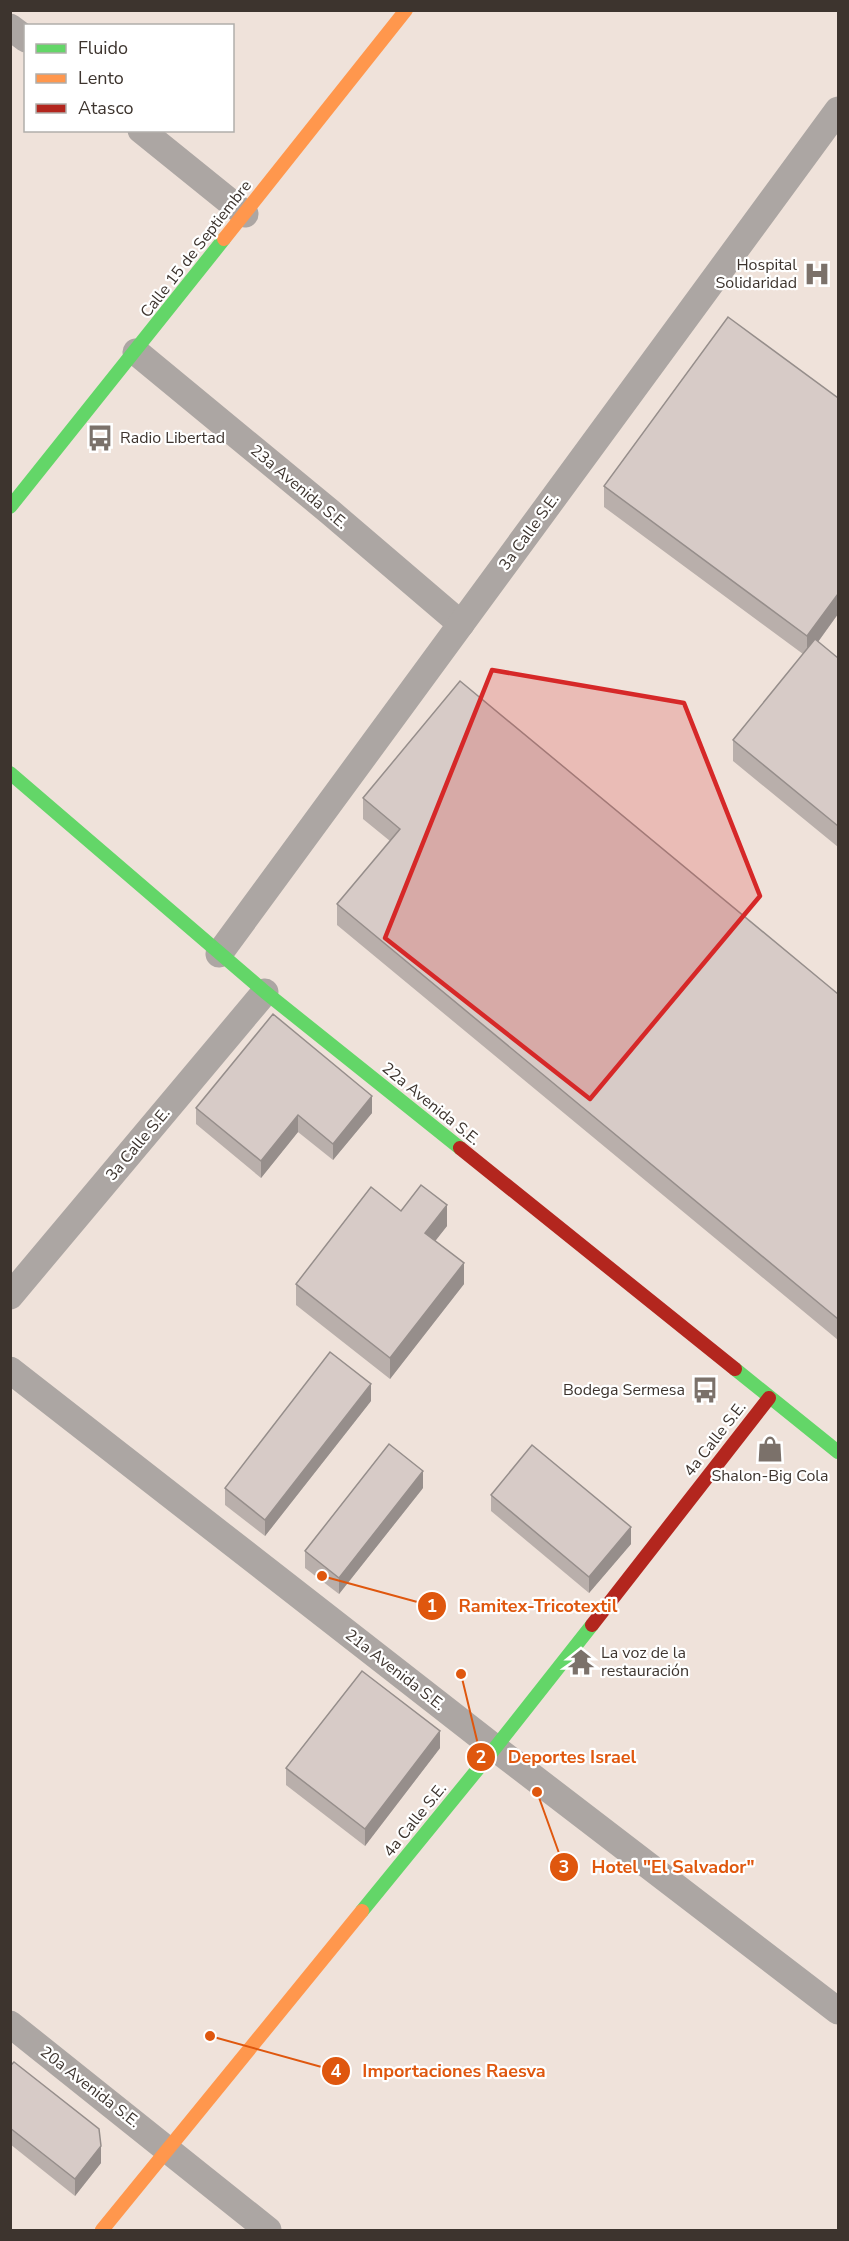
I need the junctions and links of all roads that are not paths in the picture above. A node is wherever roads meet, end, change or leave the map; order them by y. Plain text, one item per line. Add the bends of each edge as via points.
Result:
1 (406, 10) edge
2 (10, 27) edge
3 (24, 38) edge
4 (838, 110) edge
5 (143, 132) edge
6 (245, 214) junction
7 (136, 352) junction
8 (10, 507) edge
9 (461, 624) junction
10 (10, 772) edge
11 (219, 954) junction
12 (265, 992) junction
13 (10, 1296) edge
14 (10, 1370) edge
15 (769, 1398) junction
16 (838, 1452) edge
17 (495, 1748) junction
18 (838, 2011) edge
19 (10, 2024) edge
20 (169, 2150) junction
21 (102, 2230) edge
22 (268, 2230) edge

1 - 6 street, Calle 15 de Septiembre
2 - 3 street
4 - 9 street, 3a Calle S.E.
5 - 6 street
6 - 7 street, Calle 15 de Septiembre
7 - 8 street, Calle 15 de Septiembre
7 - 9 street, 23a Avenida S.E.
9 - 11 street, 3a Calle S.E.
10 - 11 street, 22a Avenida S.E.
11 - 12 street, 22a Avenida S.E.
12 - 13 street, 3a Calle S.E.
12 - 15 street, 22a Avenida S.E.
14 - 17 street, 21a Avenida S.E.
15 - 16 street, 22a Avenida S.E.
15 - 17 street, 4a Calle S.E.
17 - 18 street, 21a Avenida S.E.
17 - 20 street, 4a Calle S.E.
19 - 20 street, 20a Avenida S.E.
20 - 21 street, 4a Calle S.E.
20 - 22 street, 20a Avenida S.E.

